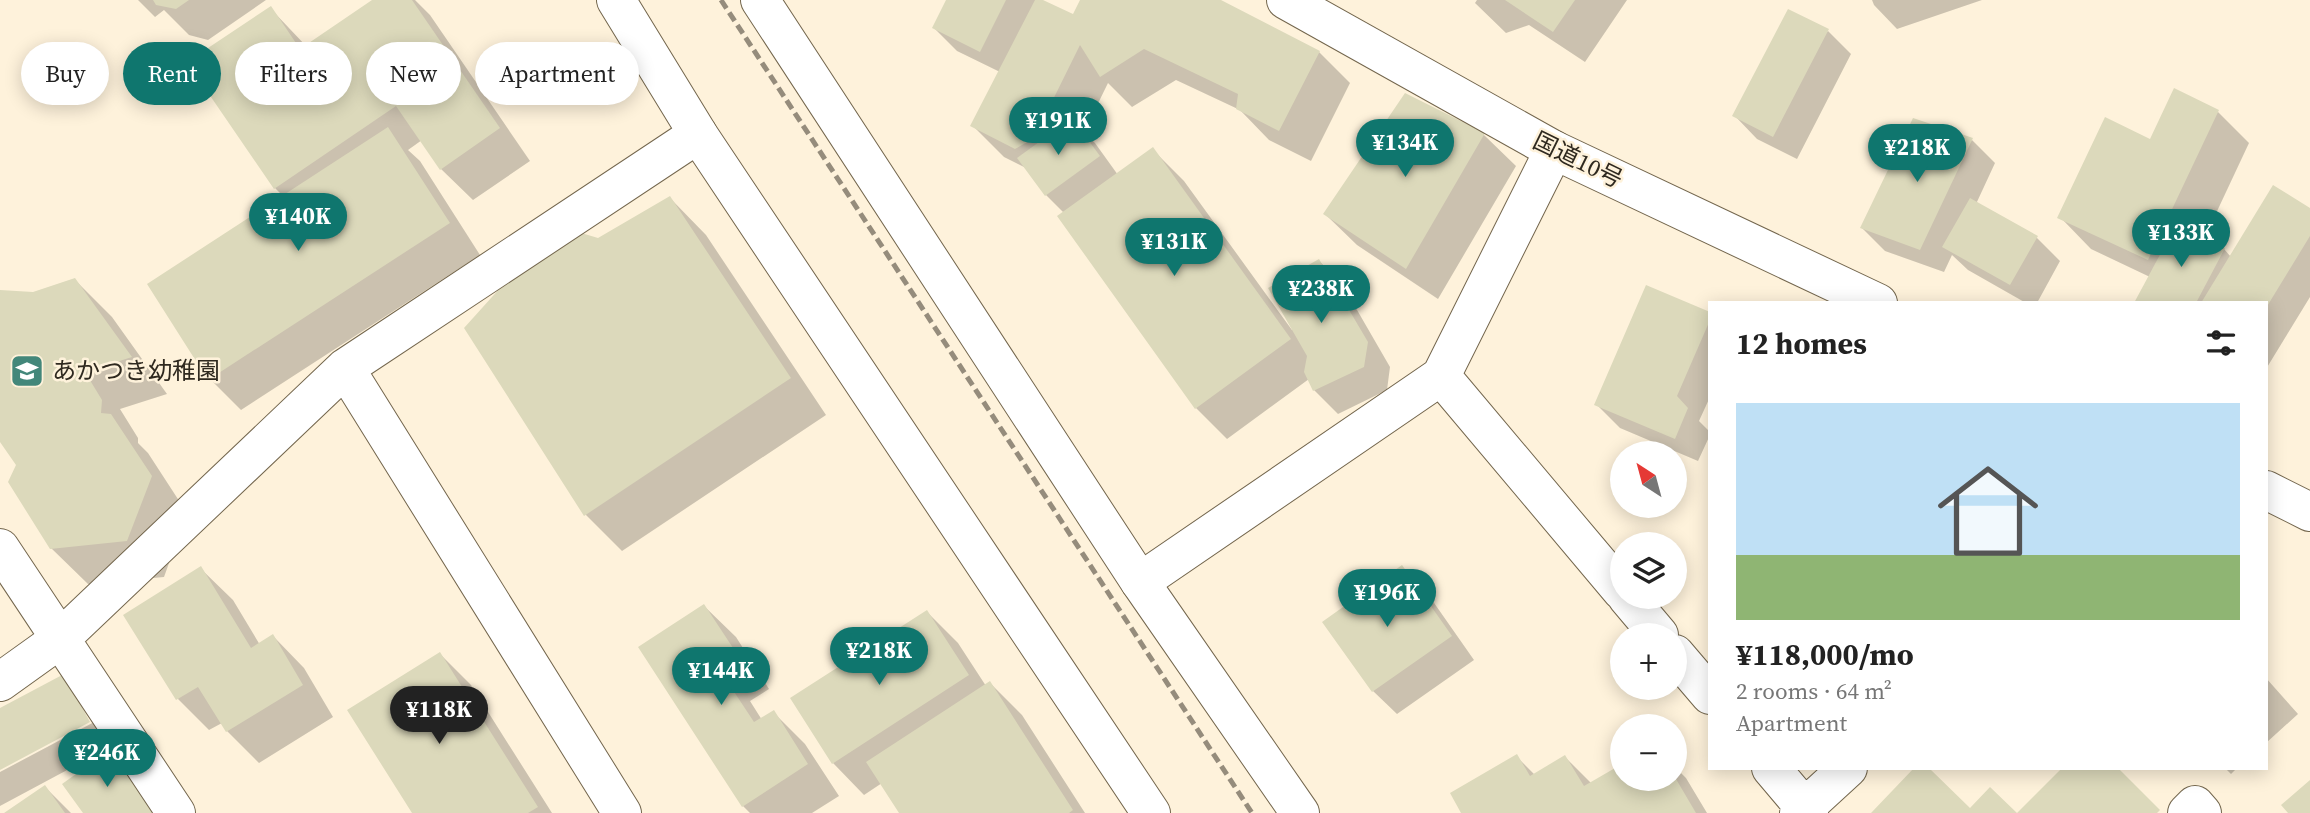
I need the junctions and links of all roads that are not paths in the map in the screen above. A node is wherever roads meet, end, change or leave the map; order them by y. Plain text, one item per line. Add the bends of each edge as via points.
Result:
1 (615, 0) edge
2 (760, 0) edge
3 (1286, 0) edge
4 (698, 134) junction
5 (1554, 150) junction
6 (1874, 301) edge
7 (345, 368) junction
8 (1441, 376) junction
9 (2268, 491) edge
10 (2310, 512) edge
11 (0, 548) edge
12 (1610, 577) edge
13 (1140, 582) junction
14 (1637, 609) edge
15 (1649, 623) edge
16 (60, 639) junction
17 (1687, 668) edge
18 (0, 682) edge
19 (1708, 693) edge
20 (1772, 770) edge
21 (1845, 770) edge
22 (1804, 812) edge
23 (176, 813) edge
24 (621, 813) edge
25 (1151, 813) edge
26 (1300, 813) edge
27 (2187, 813) edge
28 (2202, 813) edge

1 - 4 main road
2 - 13 main road
3 - 5 main road, 国道10号
4 - 7 main road
4 - 25 main road
5 - 6 main road, 国道10号
5 - 8 main road
7 - 16 main road
7 - 24 main road
8 - 12 main road
8 - 13 main road
9 - 10 main road
11 - 16 main road
13 - 26 main road
14 - 15 main road
16 - 18 main road
16 - 23 main road
17 - 19 main road
20 - 22 main road
21 - 22 main road
27 - 28 main road via 2195,805

